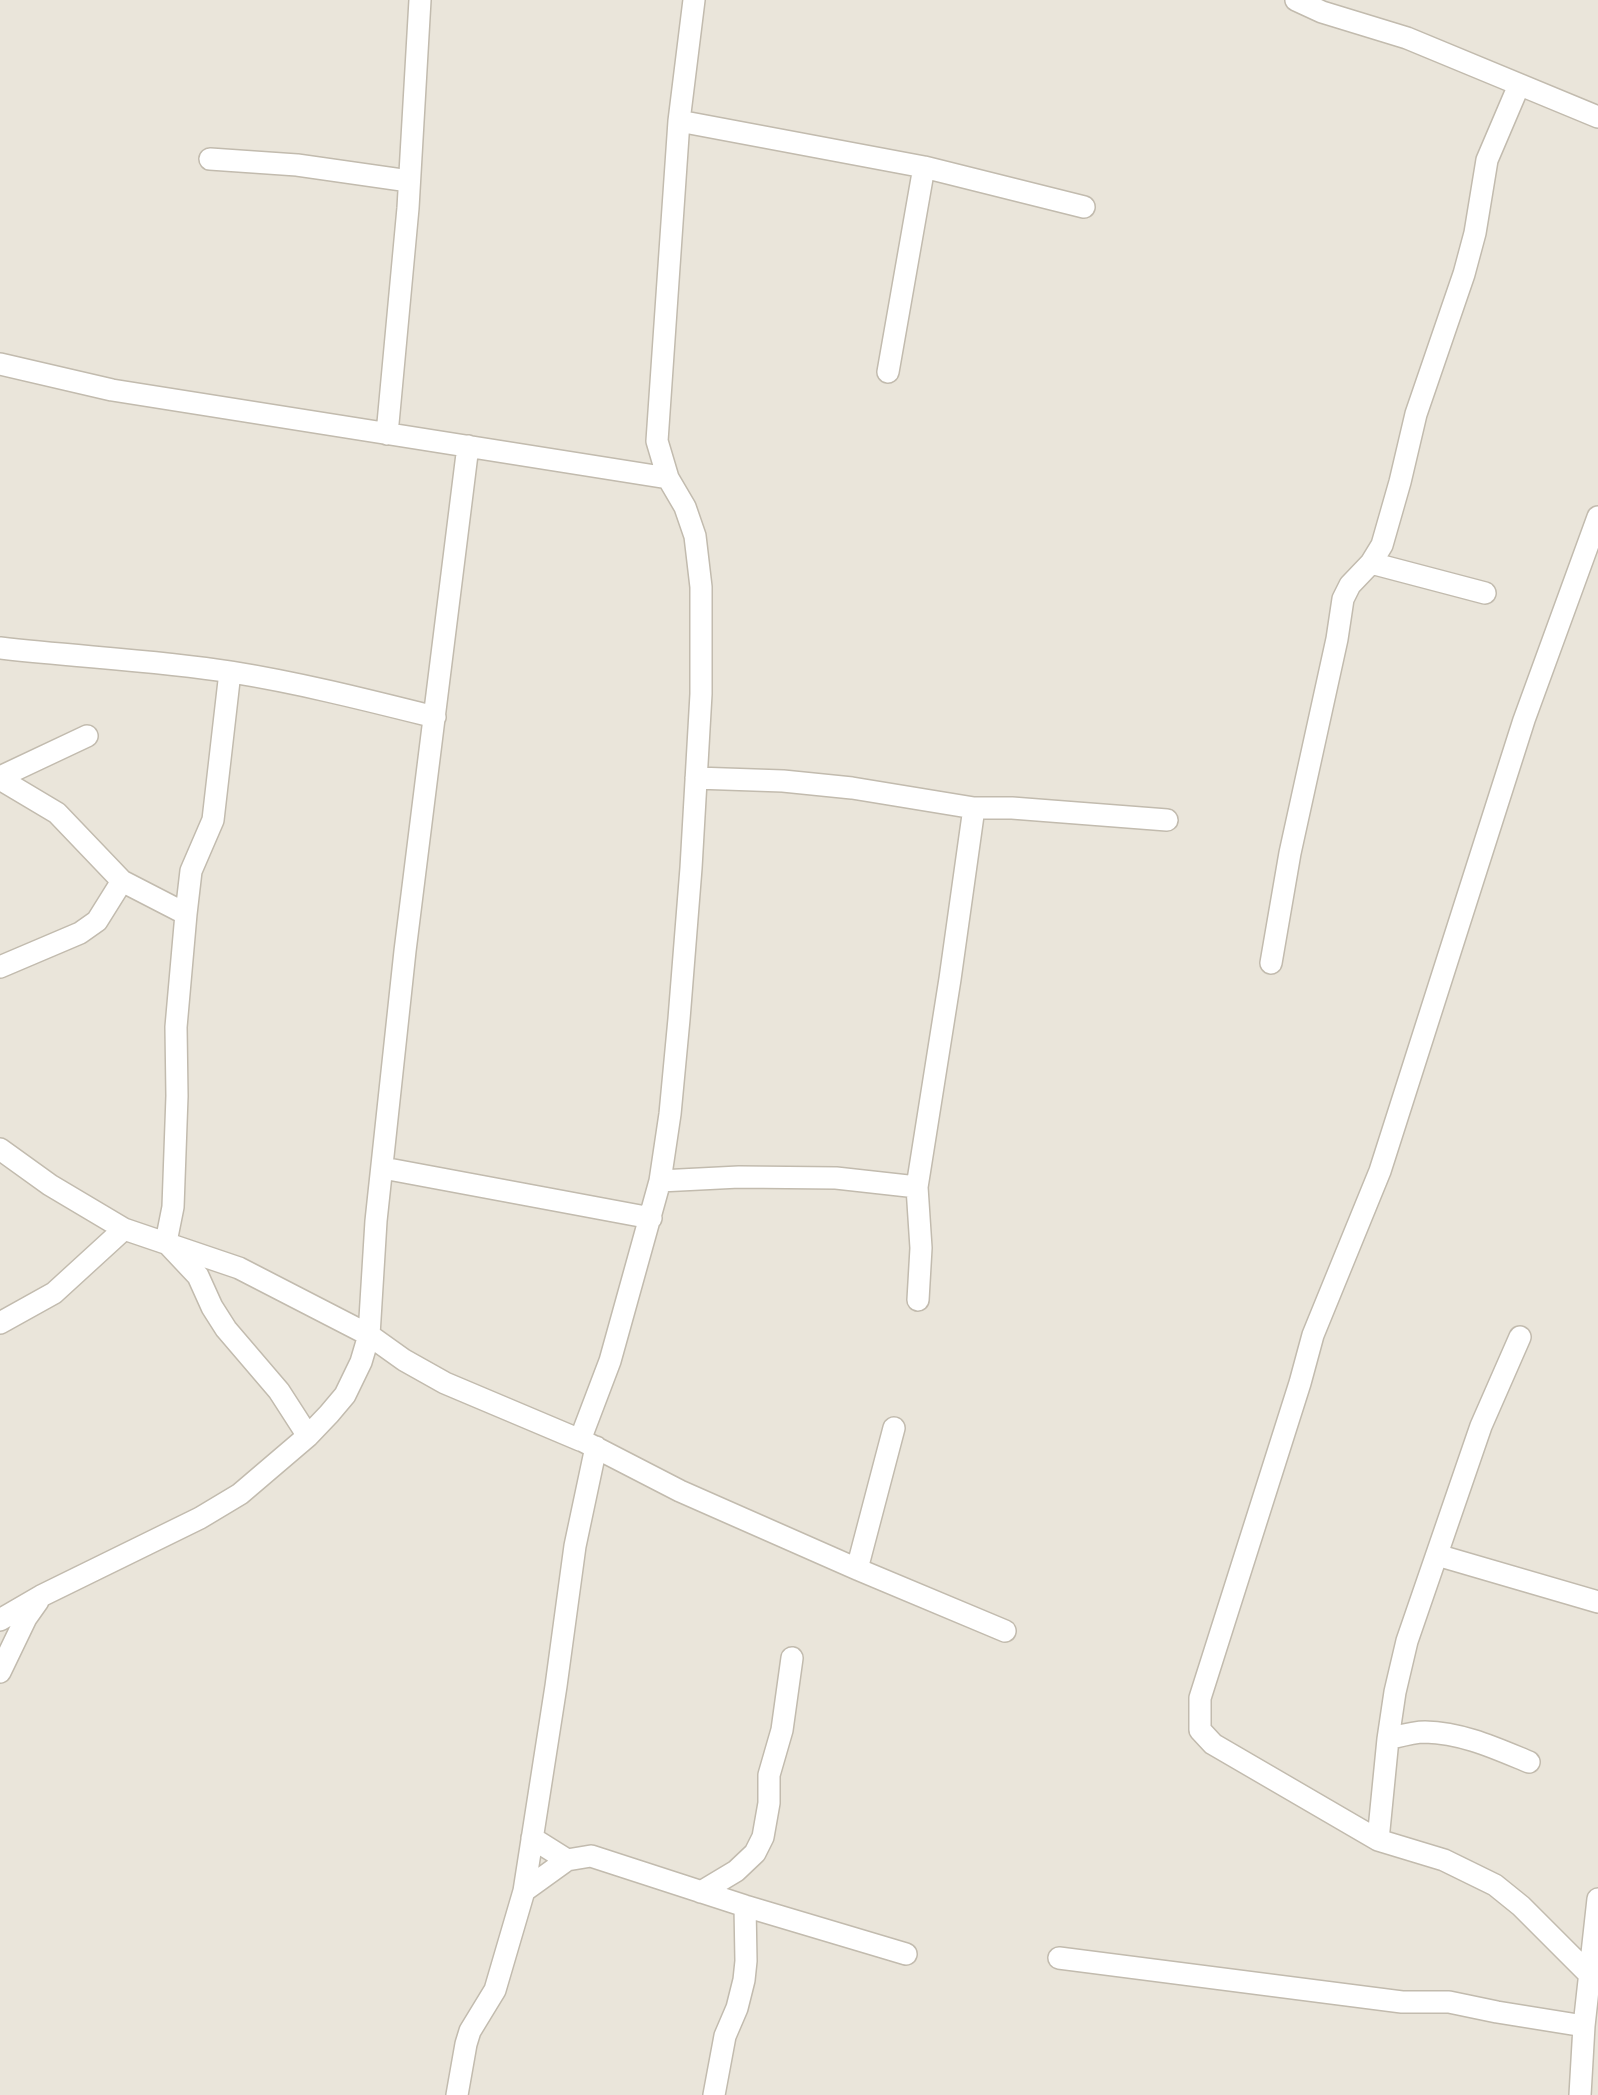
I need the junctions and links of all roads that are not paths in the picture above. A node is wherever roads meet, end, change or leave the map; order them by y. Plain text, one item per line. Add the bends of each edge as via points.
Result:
1 (420, 0) edge
2 (694, 0) edge
3 (1296, 0) edge
4 (1519, 85) junction
5 (1598, 117) edge
6 (679, 121) junction
7 (210, 159) dead end
8 (924, 167) junction
9 (409, 181) junction
10 (1084, 207) dead end
11 (0, 364) edge
12 (888, 372) dead end
13 (387, 434) junction
14 (468, 446) junction
15 (668, 478) junction
16 (1598, 517) edge
17 (1371, 563) junction
18 (1485, 593) dead end
19 (0, 648) edge
20 (230, 672) junction
21 (435, 717) junction
22 (87, 736) dead end
23 (0, 778) edge
24 (696, 778) junction
25 (974, 808) junction
26 (1167, 820) dead end
27 (122, 881) junction
28 (186, 914) junction
29 (1271, 963) dead end
30 (0, 966) edge
31 (0, 1149) edge
32 (383, 1168) junction
33 (660, 1181) junction
34 (917, 1187) junction
35 (651, 1218) junction
36 (124, 1229) junction
37 (166, 1242) junction
38 (918, 1300) dead end
39 (0, 1323) edge
40 (369, 1335) junction
41 (1520, 1336) dead end
42 (894, 1428) dead end
43 (308, 1436) junction
44 (588, 1444) junction
45 (1437, 1555) junction
46 (857, 1569) junction
47 (41, 1596) junction
48 (1598, 1602) edge
49 (0, 1620) edge
50 (1005, 1631) dead end
51 (792, 1658) dead end
52 (0, 1672) edge
53 (1388, 1739) junction
54 (1529, 1762) dead end
55 (532, 1838) junction
56 (1378, 1840) junction
57 (567, 1860) junction
58 (524, 1891) junction
59 (701, 1892) junction
60 (1598, 1899) edge
61 (745, 1906) junction
62 (906, 1954) dead end
63 (1059, 1958) dead end
64 (1594, 1977) edge
65 (1584, 2026) junction
66 (457, 2095) edge
67 (714, 2095) edge
68 (1580, 2095) edge

1 - 9 street
2 - 6 street
3 - 4 street via 1407,38
4 - 5 street
4 - 17 street via 1488,160 1464,274 1416,414 1382,545
6 - 8 street
6 - 15 street via 657,441
7 - 9 street via 297,165
8 - 10 street
8 - 12 street
9 - 13 street
11 - 13 street via 112,390
13 - 14 street
14 - 15 street
14 - 21 street
15 - 24 street via 685,507 695,536 701,587
16 - 56 street via 1524,720 1380,1171 1313,1335 1200,1698 1200,1730 1213,1744
17 - 18 street
17 - 29 street via 1350,585 1343,599
19 - 20 street
20 - 21 street via 335,691
20 - 28 street via 213,820 191,871
21 - 32 street via 405,951
22 - 23 street
23 - 27 street via 57,813
24 - 25 street via 840,787
24 - 33 street via 679,1019
25 - 26 street
25 - 34 street
27 - 28 street
27 - 30 street via 97,921 80,933
28 - 37 street via 176,1027 173,1207
31 - 36 street
32 - 35 street
32 - 40 street
33 - 34 street via 836,1178
33 - 35 street
34 - 38 street via 921,1248
35 - 44 street
36 - 37 street
36 - 39 street via 54,1293
37 - 40 street via 239,1268
37 - 43 street via 198,1276 226,1329 279,1391
40 - 43 street via 345,1395
40 - 44 street via 445,1383
41 - 45 street via 1481,1426
42 - 46 street
43 - 47 street via 240,1494 200,1518
44 - 46 street via 680,1491
44 - 55 street
45 - 48 street
45 - 53 street via 1407,1641
46 - 50 street
47 - 49 street
47 - 52 street
51 - 59 street via 782,1730 769,1775 763,1837 755,1853 736,1871
53 - 54 street via 1423,1732 1454,1735 1480,1741
53 - 56 street
55 - 57 street
55 - 58 street
56 - 64 street via 1444,1860 1495,1885
57 - 58 street
57 - 59 street via 591,1856
58 - 66 street via 495,1990 470,2031
59 - 61 street
60 - 64 street
61 - 62 street
61 - 67 street via 744,1980 725,2036
63 - 65 street via 1402,2002 1449,2002
64 - 65 street
65 - 68 street

